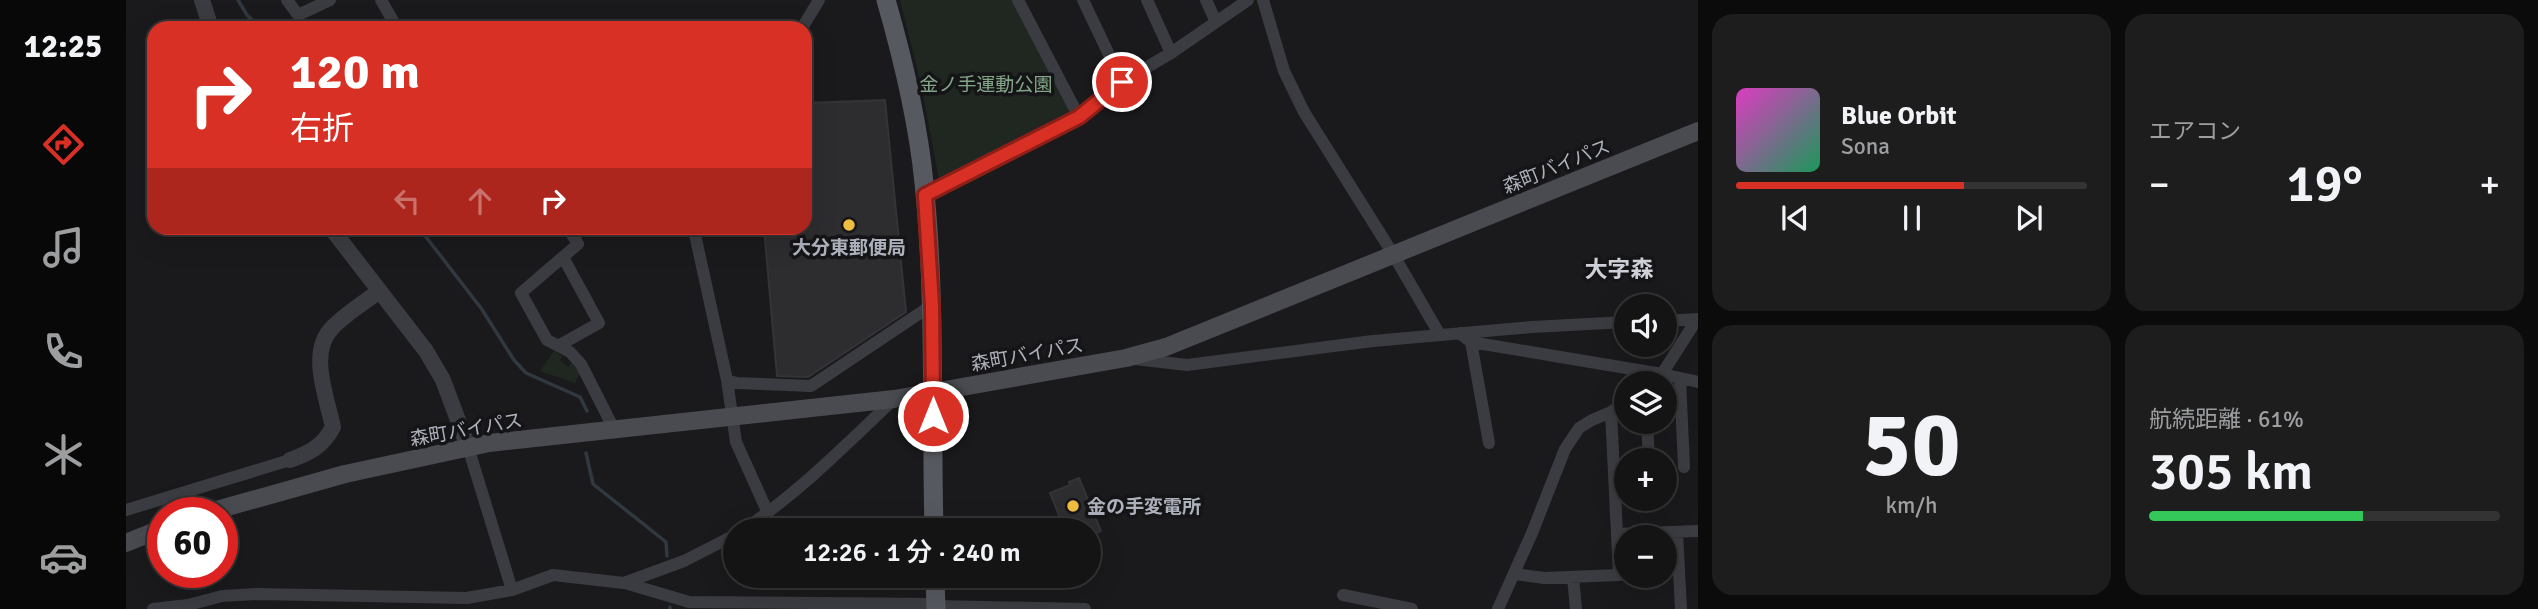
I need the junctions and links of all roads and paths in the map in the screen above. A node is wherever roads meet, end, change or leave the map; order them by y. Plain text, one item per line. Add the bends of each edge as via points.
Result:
1 (202, 0) edge
2 (288, 0) edge
3 (330, 0) edge
4 (381, 0) edge
5 (819, 0) edge
6 (886, 0) edge
7 (1018, 0) edge
8 (1083, 0) edge
9 (1147, 0) edge
10 (1206, 0) edge
11 (1248, 0) edge
12 (1263, 0) edge
13 (209, 21) edge
14 (393, 21) edge
15 (806, 21) edge
16 (1216, 22) junction
17 (1171, 53) junction
18 (1122, 82) junction
19 (1079, 117) junction
20 (1698, 131) edge
21 (925, 195) junction
22 (336, 235) edge
23 (572, 235) edge
24 (697, 235) edge
25 (1393, 254) junction
26 (563, 257) junction
27 (379, 291) junction
28 (932, 305) junction
29 (1698, 319) edge
30 (1677, 320) edge
31 (1614, 323) edge
32 (1440, 335) junction
33 (1465, 337) junction
34 (558, 346) junction
35 (1126, 358) junction
36 (1646, 371) edge
37 (1664, 371) edge
38 (1677, 378) edge
39 (1680, 379) junction
40 (727, 380) junction
41 (1698, 382) edge
42 (933, 392) junction
43 (894, 399) junction
44 (1614, 410) edge
45 (1611, 412) junction
46 (731, 415) junction
47 (614, 429) junction
48 (1489, 443) dead end
49 (468, 447) junction
50 (290, 460) joint
51 (1684, 467) dead end
52 (238, 504) edge
53 (126, 510) edge
54 (768, 513) junction
55 (761, 518) edge
56 (934, 518) edge
57 (1617, 525) edge
58 (1698, 531) edge
59 (1677, 532) edge
60 (147, 534) edge
61 (723, 541) edge
62 (126, 542) edge
63 (1677, 547) edge
64 (1515, 574) junction
65 (1614, 575) edge
66 (1573, 577) junction
67 (624, 583) junction
68 (935, 588) edge
69 (512, 590) junction
70 (1343, 595) dead end
71 (752, 606) edge
72 (936, 606) edge
73 (153, 609) edge
74 (1085, 609) edge
75 (1412, 609) edge
76 (1498, 609) edge
77 (1576, 609) edge
78 (1681, 609) edge

1 - 13 street
2 - 3 street via 298,15
4 - 14 street
5 - 15 street
6 - 21 main road via 910,93
7 - 19 street
8 - 18 street
9 - 17 street
10 - 16 street
11 - 16 street
12 - 25 street via 1284,71 1304,112
16 - 17 street
17 - 18 street
18 - 19 street
19 - 21 street
20 - 25 main road, 森町バイパス
21 - 28 main road
22 - 27 street
23 - 26 street via 578,244
24 - 40 street
25 - 32 street
25 - 35 main road, 森町バイパス via 1166,347
26 - 34 street via 521,293 547,340
26 - 34 street via 599,323
27 - 49 street via 443,380
27 - 50 street via 332,328 323,341 321,369 333,427 320,446
28 - 40 street via 811,386
28 - 42 main road
29 - 30 street
29 - 37 street
31 - 33 street via 1532,327
32 - 33 street
32 - 35 street via 1187,365
33 - 36 street
33 - 48 street
34 - 47 street via 581,364
35 - 42 main road, 森町バイパス
38 - 39 street
39 - 41 street
39 - 51 street
40 - 46 street
42 - 43 main road, 森町バイパス
42 - 56 main road
43 - 46 main road, 森町バイパス
43 - 54 street
44 - 45 street
45 - 57 street
45 - 64 street via 1579,428 1565,449
46 - 47 main road, 森町バイパス
46 - 54 street via 736,442
47 - 49 main road, 森町バイパス
49 - 52 main road, 森町バイパス
49 - 69 street
50 - 53 street
54 - 55 street
58 - 59 street
60 - 62 main road
61 - 67 street
63 - 78 street
64 - 66 street
64 - 76 street
65 - 66 street
66 - 77 street
67 - 69 street via 553,576
67 - 71 street via 689,602
68 - 72 main road
69 - 73 street via 467,598 257,594
70 - 75 street
71 - 72 street
72 - 74 street

